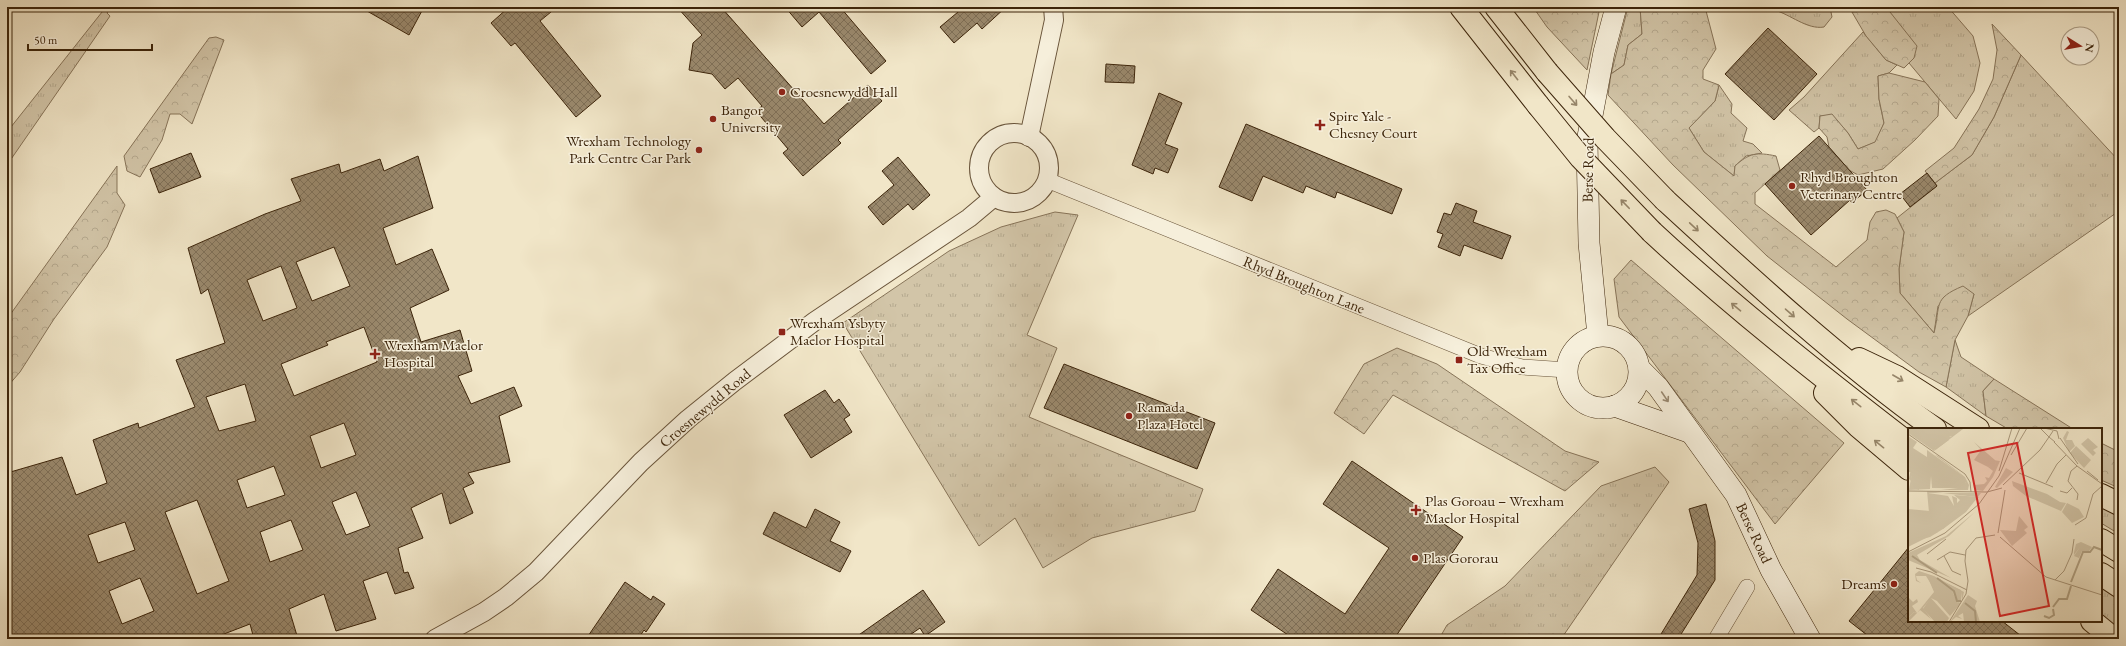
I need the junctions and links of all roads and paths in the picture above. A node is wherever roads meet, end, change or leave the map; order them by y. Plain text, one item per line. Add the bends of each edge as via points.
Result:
1 (1053, 7) edge
2 (1461, 7) edge
3 (1496, 7) edge
4 (1616, 7) edge
5 (1029, 137) junction
6 (1047, 180) junction
7 (994, 197) junction
8 (1766, 332) junction
9 (1598, 336) junction
10 (1825, 343) junction
11 (1639, 368) junction
12 (1567, 370) junction
13 (1615, 406) junction
14 (1934, 428) edge
15 (1976, 428) edge
16 (1689, 432) junction
17 (1908, 443) edge
18 (1908, 468) edge
19 (2102, 496) edge
20 (2119, 504) edge
21 (2102, 541) edge
22 (2119, 551) edge
23 (2102, 575) edge
24 (2119, 586) edge
25 (1747, 588) dead end
26 (2093, 622) edge
27 (435, 639) edge
28 (1716, 639) edge
29 (1810, 639) edge
30 (2114, 639) edge

1 - 5 street via 1054,20
8 -> 2 highway, bridge via 1708,284 1652,232 1581,158
3 -> 10 highway, bridge via 1548,72 1665,200
4 - 9 main road, Berse Road via 1604,52 1587,142 1589,243
5 - 6 street via 1044,150 1048,160
5 - 7 street via 1018,134 999,137 984,151 980,161 981,181
6 - 7 street via 1034,197 1024,202 1014,203
6 - 12 street, Rhyd Broughton Lane via 1481,356 1522,367
7 - 27 street, Croesnewydd Road via 969,218 815,321 735,381 641,462 536,572 484,612
17 -> 8 highway
18 -> 8 highway via 1858,426
9 - 11 main road via 1609,336 1629,347 1636,357
9 - 12 main road via 1586,340 1576,348
10 - 14 highway
10 -> 15 highway via 1897,377
11 - 13 main road via 1634,391 1626,400
11 -> 16 main road, Berse Road via 1658,387
12 - 13 main road via 1568,382 1582,401 1598,407
13 - 16 main road
16 - 29 main road, Berse Road via 1736,495 1771,570
19 - 20 highway
21 - 22 highway
23 - 24 highway
25 - 28 street
26 - 30 highway

